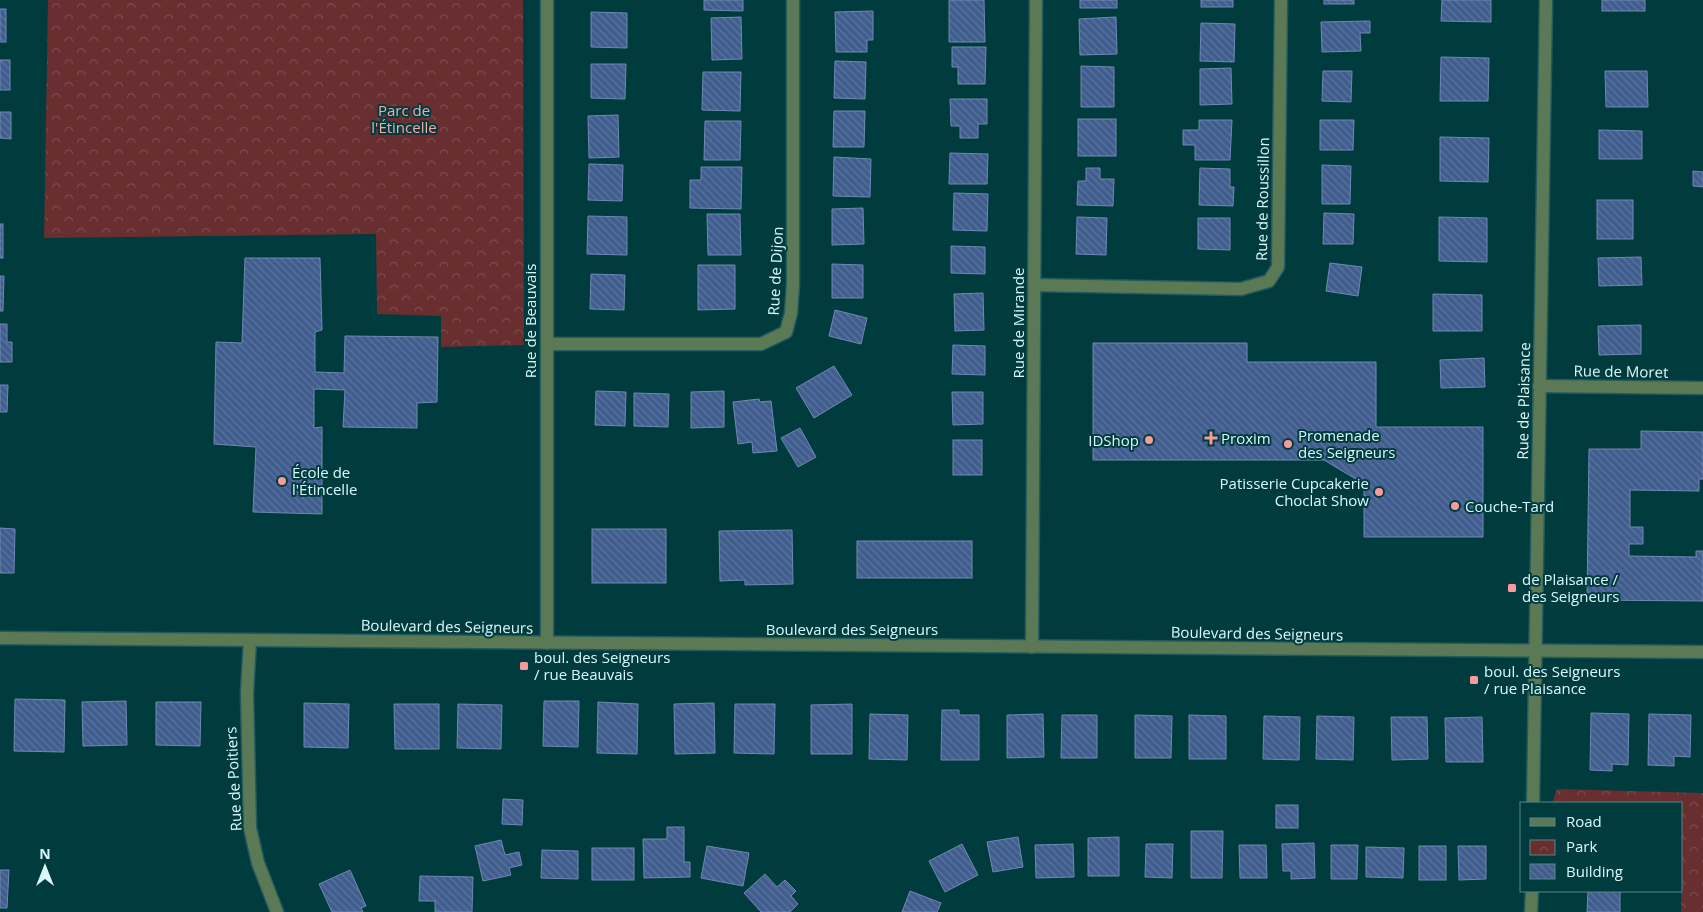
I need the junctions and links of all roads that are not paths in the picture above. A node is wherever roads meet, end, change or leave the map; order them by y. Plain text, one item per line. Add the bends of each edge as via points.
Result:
1 (546, 0) edge
2 (793, 0) edge
3 (1036, 0) edge
4 (1281, 0) edge
5 (1546, 0) edge
6 (1034, 285) junction
7 (547, 344) junction
8 (1540, 386) junction
9 (1703, 388) edge
10 (0, 638) edge
11 (250, 640) junction
12 (547, 643) junction
13 (1032, 647) junction
14 (1536, 651) junction
15 (1703, 652) edge
16 (1533, 802) edge
17 (1532, 892) edge
18 (277, 912) edge
19 (1531, 912) edge

1 - 7 street, Rue de Beauvais
2 - 7 street, Rue de Dijon via 793,284 786,332 761,344
3 - 6 street, Rue de Mirande
4 - 6 street, Rue de Roussillon via 1278,267 1269,281 1240,288
5 - 8 street, Rue de Plaisance
6 - 13 street, Rue de Mirande
7 - 12 street, Rue de Beauvais
8 - 9 street, Rue de Moret
8 - 14 street, Rue de Plaisance
10 - 11 street, Boulevard des Seigneurs
11 - 12 street, Boulevard des Seigneurs
11 - 18 street, Rue de Poitiers via 247,693 250,828 258,863
12 - 13 street, Boulevard des Seigneurs
13 - 14 street, Boulevard des Seigneurs
14 - 15 street, Boulevard des Seigneurs
14 - 16 street, Rue de Plaisance
17 - 19 street

